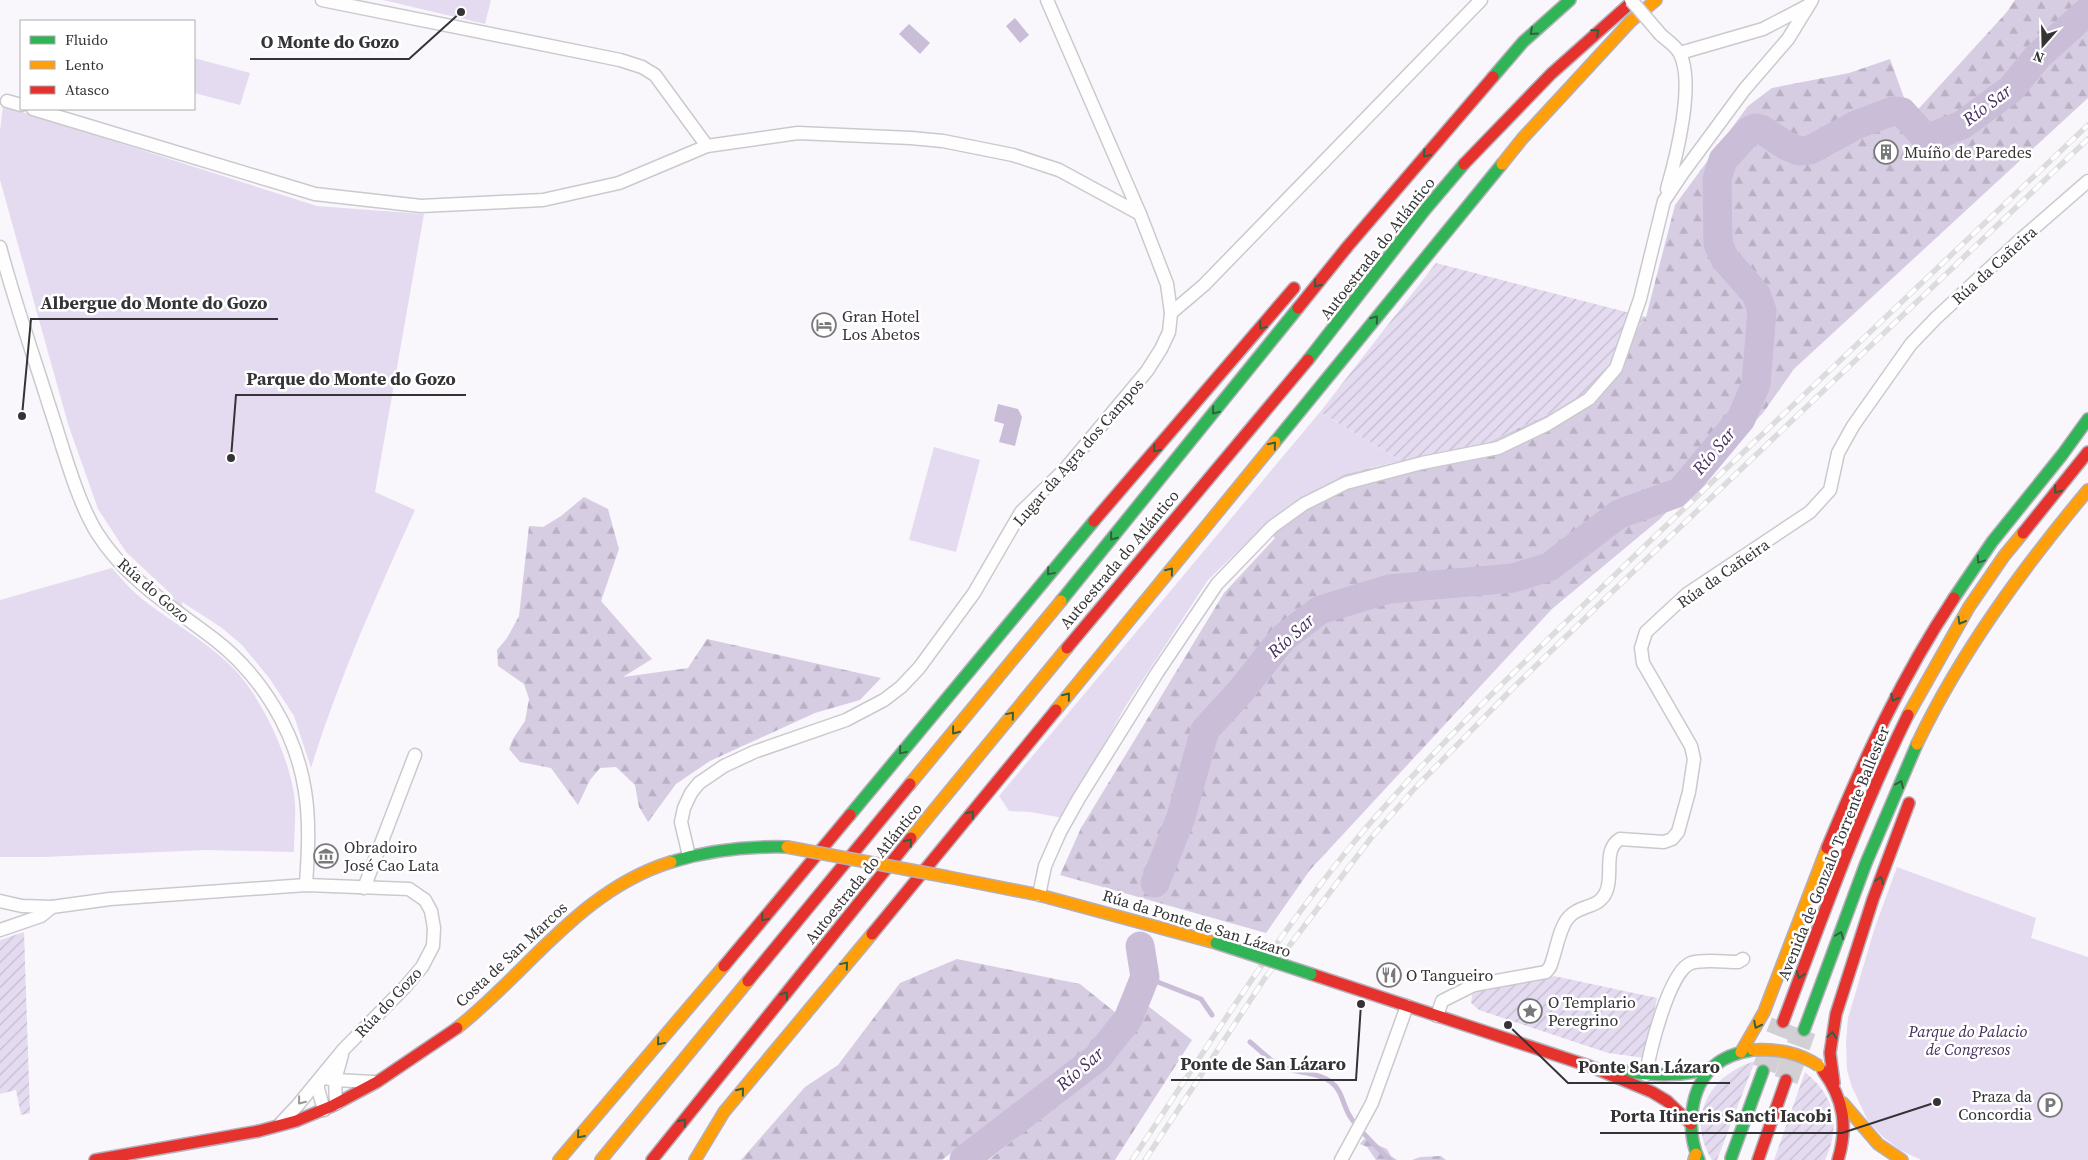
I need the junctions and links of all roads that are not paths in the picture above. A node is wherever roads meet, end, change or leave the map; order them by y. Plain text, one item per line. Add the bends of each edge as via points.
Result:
1 (322, 0) edge
2 (1047, 0) edge
3 (1481, 0) edge
4 (1570, 0) edge
5 (1633, 0) edge
6 (1656, 0) edge
7 (1811, 2) edge
8 (1680, 53) junction
9 (7, 101) dead end
10 (20, 105) edge
11 (36, 110) edge
12 (707, 146) junction
13 (2088, 182) edge
14 (1664, 201) junction
15 (1140, 214) junction
16 (1348, 246) junction
17 (0, 247) edge
18 (1323, 260) dead end
19 (1302, 279) dead end
20 (1171, 313) junction
21 (2088, 419) edge
22 (2088, 439) edge
23 (2088, 452) edge
24 (2062, 455) junction
25 (2088, 490) edge
26 (415, 755) dead end
27 (1913, 793) dead end
28 (787, 847) joint
29 (689, 856) junction
30 (306, 885) junction
31 (364, 888) junction
32 (1039, 894) junction
33 (0, 901) edge
34 (52, 907) junction
35 (0, 930) edge
36 (1744, 960) dead end
37 (1407, 1006) junction
38 (1437, 1016) junction
39 (1783, 1022) tunnel mouth
40 (1804, 1030) tunnel mouth
41 (343, 1050) junction
42 (1741, 1052) junction
43 (1590, 1066) junction
44 (1714, 1067) junction
45 (1764, 1071) tunnel mouth
46 (1646, 1075) junction
47 (335, 1080) junction
48 (1786, 1080) tunnel mouth
49 (318, 1081) junction
50 (376, 1082) junction
51 (1834, 1083) junction
52 (1842, 1103) junction
53 (330, 1107) junction
54 (1691, 1124) junction
55 (278, 1126) junction
56 (155, 1155) edge
57 (1696, 1158) edge
58 (1731, 1158) dead end
59 (100, 1160) edge
60 (559, 1160) edge
61 (602, 1160) edge
62 (652, 1160) edge
63 (695, 1160) edge
64 (1342, 1160) edge
65 (1758, 1160) edge
66 (1838, 1160) edge
67 (1902, 1160) edge

1 - 12 street via 642,67 655,75
2 - 15 street, Lugar da Agra dos Campos
3 - 20 street via 1204,285
4 -> 16 main road, Autoestrada do Atlántico via 1523,42
5 - 8 street, bridge
62 -> 5 main road, Autoestrada do Atlántico via 996,734 1334,330 1426,209 1550,73
63 -> 6 main road via 724,1112 942,851 1522,139 1630,22
7 - 8 street via 1763,29
7 - 14 street via 1788,39 1744,90
8 - 14 street via 1686,80 1684,112
9 - 10 street
11 - 12 street via 315,194 421,206 543,200 619,183
12 - 15 street via 798,133 943,142 1013,155 1059,170
13 - 38 street, Rúa da Cañeira via 2012,248 1911,344 1853,426 1838,453 1830,490 1810,512 1687,594 1646,632 1641,648 1643,664 1691,746 1694,759 1678,832 1664,842 1620,839 1614,842 1610,849 1610,883 1606,893 1600,902 1570,915 1546,972 1474,985 1442,1001
14 - 32 street via 1640,299 1616,368 1590,399 1498,448 1346,483 1304,504 1272,527 1217,584 1148,689 1060,832 1045,866
15 - 20 street, Lugar da Agra dos Campos via 1167,284
16 - 18 main road
16 -> 61 main road, Autoestrada do Atlántico
17 - 30 street, Rúa do Gozo via 60,440 86,512 97,532 124,568 237,660 278,714 298,760 305,792
19 -> 60 main road via 1068,551 708,986
20 - 29 street, Lugar da Agra dos Campos via 1169,332 1147,371 1065,469 1022,512 974,592 919,668 902,687 884,700 846,720 754,752 724,766 699,783 688,800 681,822
21 - 24 main road
22 - 24 main road
23 -> 39 main road, Avenida de Gonzalo Torrente Ballester via 2004,556 1969,607 1912,706 1846,854
24 -> 42 main road via 1992,542 1930,634 1893,700 1818,869 1764,1012
40 -> 25 main road via 1874,846 1908,767 1992,615
26 - 31 street
51 -> 27 main road via 1830,1053 1832,1032 1845,980
28 - 29 main road, Costa de San Marcos via 734,847
28 - 32 main road, Rúa da Ponte de San Lázaro, bridge
29 - 50 main road, Costa de San Marcos via 631,877 582,910 493,998 445,1036
30 - 31 street, Rúa do Gozo
30 - 34 street, Rúa do Gozo via 110,899
31 - 41 street, Rúa do Gozo via 409,889 425,900 434,928 433,946 422,967 405,987
32 - 37 main road, Rúa da Ponte de San Lázaro, bridge via 1216,943
33 - 34 street, Rúa do Gozo
34 - 35 street via 40,916
36 - 46 street via 1692,963 1683,970 1659,1021
37 - 38 main road, Rúa da Ponte de San Lázaro
37 - 64 street via 1372,1103
38 - 43 main road, Rúa da Ponte de San Lázaro
41 - 47 street, Rúa do Gozo
41 - 49 street, Rúa do Gozo
42 - 44 main road
42 - 51 main road, bridge via 1772,1048 1790,1051 1819,1066
43 - 46 main road, Rúa da Ponte de San Lázaro
43 - 54 main road, Rúa da Ponte de San Lázaro via 1652,1092
44 - 46 main road, Rúa da Ponte de San Lázaro via 1673,1077
44 - 54 main road via 1699,1087
45 - 58 main road
47 - 49 street via 326,1078
47 - 50 street
47 - 53 street, Rúa do Gozo
48 - 65 main road
49 - 53 street via 318,1089
49 -> 55 street, Rúa do Gozo
50 - 53 main road, Costa de San Marcos
51 - 52 main road
52 - 66 main road via 1844,1135
52 - 67 main road via 1878,1144
53 - 55 main road, Costa de San Marcos
54 - 57 main road
55 - 56 main road, Costa de San Marcos
56 - 59 main road, Costa de San Marcos

